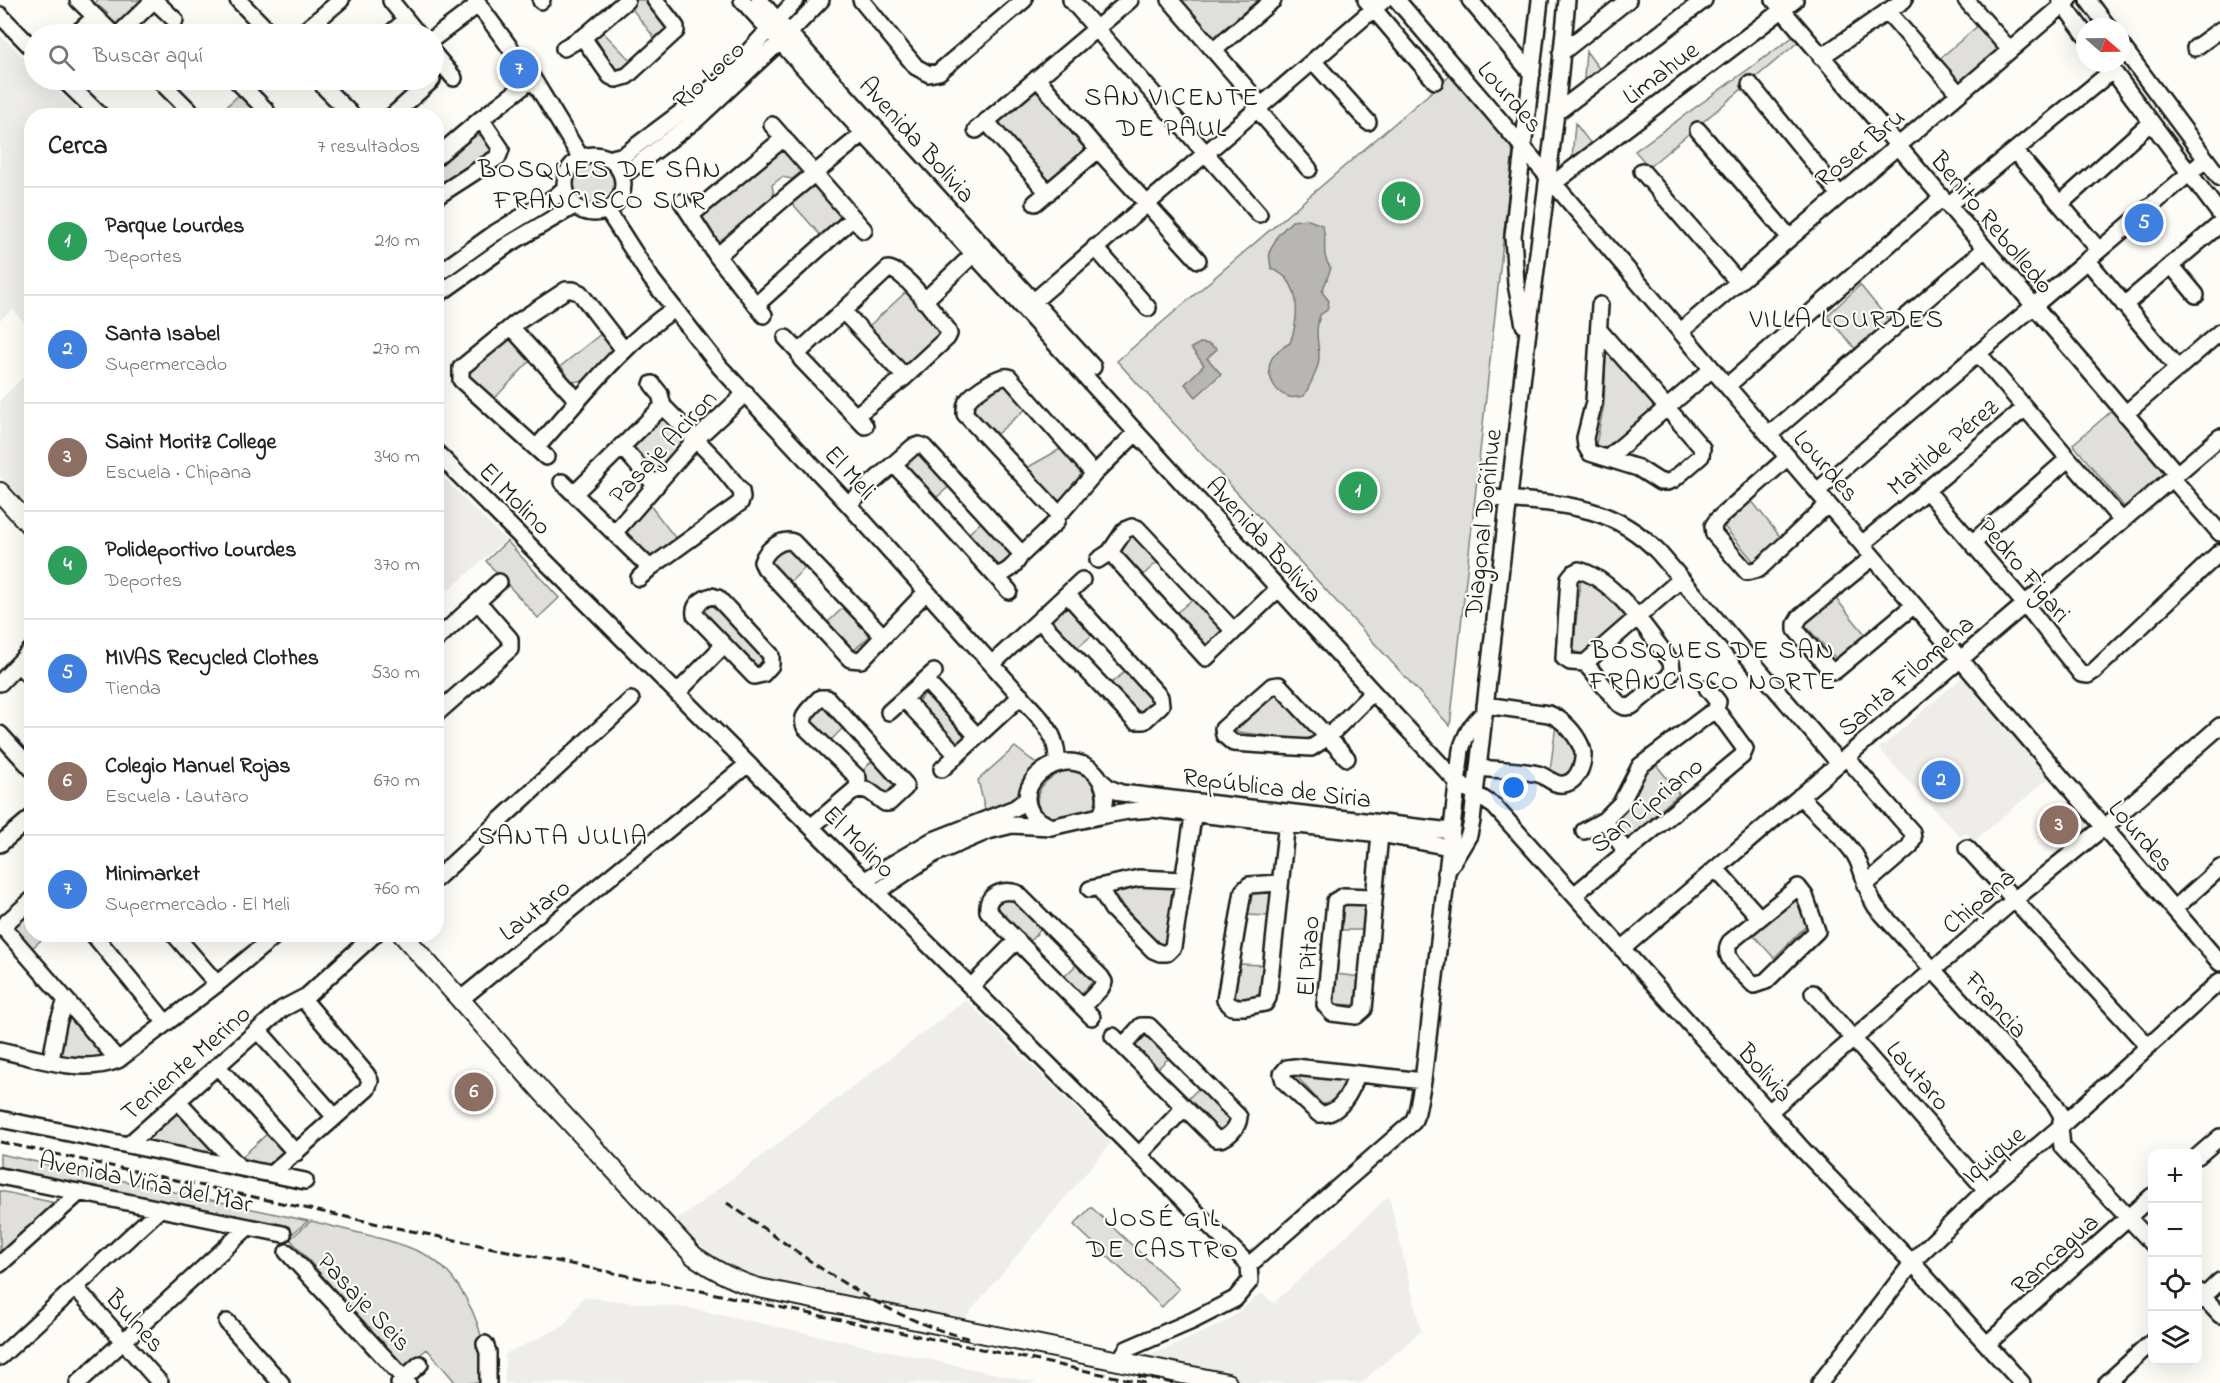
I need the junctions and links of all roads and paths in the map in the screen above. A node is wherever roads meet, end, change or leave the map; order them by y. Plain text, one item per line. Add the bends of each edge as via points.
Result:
1 (78, 0) edge
2 (154, 0) edge
3 (341, 0) edge
4 (627, 0) edge
5 (655, 0) edge
6 (742, 0) edge
7 (759, 0) edge
8 (796, 0) edge
9 (821, 0) edge
10 (861, 0) edge
11 (1024, 0) edge
12 (1071, 0) edge
13 (1130, 0) edge
14 (1170, 0) edge
15 (1396, 0) edge
16 (1470, 0) edge
17 (1540, 0) edge
18 (1567, 0) edge
19 (1628, 0) edge
20 (1704, 0) edge
21 (1795, 0) edge
22 (1904, 0) edge
23 (1966, 0) edge
24 (2088, 0) edge
25 (242, 1) edge
26 (391, 1) edge
27 (1269, 1) edge
28 (477, 2) edge
29 (2064, 2) edge
30 (1375, 3) edge
31 (1778, 5) edge
32 (1887, 12) junction
33 (0, 15) edge
34 (95, 16) junction
35 (2101, 18) edge
36 (175, 20) dead end
37 (406, 20) junction
38 (2076, 20) edge
39 (87, 24) edge
40 (103, 24) edge
41 (129, 24) edge
42 (262, 24) edge
43 (313, 24) edge
44 (401, 24) edge
45 (409, 24) edge
46 (1096, 28) junction
47 (444, 30) edge
48 (2220, 30) edge
49 (779, 31) junction
50 (586, 35) junction
51 (24, 40) edge
52 (564, 48) dead end
53 (2195, 48) dead end
54 (1214, 50) junction
55 (2010, 50) junction
56 (1562, 53) junction
57 (1821, 57) junction
58 (2130, 57) edge
59 (1448, 59) junction
60 (1313, 61) junction
61 (2104, 72) edge
62 (2114, 72) edge
63 (1532, 74) junction
64 (1037, 78) junction
65 (533, 79) junction
66 (1750, 84) dead end
67 (74, 90) edge
68 (170, 90) edge
69 (246, 90) edge
70 (327, 90) edge
71 (424, 90) edge
72 (1959, 94) junction
73 (1259, 107) junction
74 (92, 108) edge
75 (187, 108) edge
76 (264, 108) edge
77 (345, 108) edge
78 (402, 108) edge
79 (1556, 113) junction
80 (481, 119) junction
81 (1368, 122) dead end
82 (2150, 123) junction
83 (772, 125) dead end
84 (868, 130) junction
85 (1698, 130) dead end
86 (784, 138) junction
87 (1898, 146) junction
88 (1522, 147) junction
89 (444, 150) edge
90 (1098, 150) junction
91 (2015, 151) junction
92 (1204, 153) junction
93 (581, 158) junction
94 (608, 159) junction
95 (2206, 159) junction
96 (1309, 170) dead end
97 (1642, 171) dead end
98 (2189, 174) junction
99 (814, 175) junction
100 (622, 176) junction
101 (2220, 178) edge
102 (1551, 180) junction
103 (565, 188) junction
104 (444, 192) edge
105 (1048, 193) junction
106 (1840, 195) junction
107 (682, 202) dead end
108 (1945, 202) junction
109 (1035, 203) dead end
110 (1147, 204) junction
111 (2060, 204) junction
112 (574, 206) junction
113 (608, 210) junction
114 (1258, 214) dead end
115 (2220, 214) edge
116 (691, 215) junction
117 (2220, 225) edge
118 (1790, 238) junction
119 (1095, 247) junction
120 (1985, 249) junction
121 (978, 250) junction
122 (2093, 255) junction
123 (717, 256) junction
124 (1198, 260) dead end
125 (2171, 265) junction
126 (444, 269) edge
127 (1738, 282) junction
128 (444, 290) edge
129 (2196, 295) dead end
130 (924, 301) junction
131 (1029, 305) junction
132 (1600, 305) dead end
133 (2124, 305) junction
134 (2033, 306) junction
135 (1148, 308) dead end
136 (674, 309) junction
137 (843, 311) junction
138 (511, 327) junction
139 (1599, 330) junction
140 (1681, 331) junction
141 (2220, 332) edge
142 (786, 338) dead end
143 (1527, 339) junction
144 (624, 350) junction
145 (799, 352) junction
146 (1978, 353) junction
147 (1093, 367) dead end
148 (1712, 369) junction
149 (2178, 369) junction
150 (905, 378) junction
151 (652, 384) dead end
152 (1727, 386) junction
153 (746, 393) junction
154 (578, 401) junction
155 (663, 406) junction
156 (1668, 407) junction
157 (2025, 408) junction
158 (854, 413) junction
159 (2126, 414) junction
160 (865, 426) dead end
161 (1136, 433) junction
162 (1769, 435) junction
163 (2220, 437) edge
164 (695, 440) junction
165 (621, 446) junction
166 (1609, 457) junction
167 (1788, 457) junction
168 (2068, 459) junction
169 (444, 460) edge
170 (894, 464) junction
171 (1094, 474) junction
172 (2174, 476) junction
173 (562, 482) dead end
174 (656, 486) junction
175 (1926, 490) junction
176 (1817, 491) junction
177 (0, 492) edge
178 (575, 493) junction
179 (1501, 499) junction
180 (848, 504) junction
181 (1828, 504) junction
182 (1059, 512) junction
183 (24, 519) edge
184 (2121, 521) junction
185 (615, 532) junction
186 (2220, 533) edge
187 (1972, 543) junction
188 (1862, 544) junction
189 (2220, 552) edge
190 (1020, 556) junction
191 (1873, 556) junction
192 (995, 575) junction
193 (1681, 579) junction
194 (1082, 580) dead end
195 (500, 582) dead end
196 (1277, 590) junction
197 (1009, 591) dead end
198 (926, 592) junction
199 (1067, 594) junction
200 (478, 602) junction
201 (2025, 604) junction
202 (1914, 605) junction
203 (1637, 618) junction
204 (1040, 621) junction
205 (1234, 631) junction
206 (444, 633) edge
207 (883, 636) junction
208 (724, 645) junction
209 (24, 658) edge
210 (1961, 659) junction
211 (1585, 663) junction
212 (18, 664) junction
213 (992, 664) junction
214 (24, 670) edge
215 (0, 683) edge
216 (1707, 688) dead end
217 (1373, 692) junction
218 (677, 693) junction
219 (1021, 696) junction
220 (904, 699) junction
221 (631, 700) dead end
222 (444, 707) edge
223 (1485, 709) junction
224 (889, 712) dead end
225 (1715, 712) junction
226 (2220, 726) edge
227 (0, 734) edge
228 (977, 736) junction
229 (1328, 737) junction
230 (957, 755) junction
231 (1347, 758) dead end
232 (24, 760) edge
233 (1843, 760) junction
234 (1057, 763) junction
235 (748, 764) junction
236 (1478, 768) junction
237 (942, 769) dead end
238 (1101, 781) junction
239 (1457, 782) junction
240 (858, 788) junction
241 (1475, 794) junction
242 (1800, 796) junction
243 (1027, 799) junction
244 (1195, 807) junction
245 (1100, 816) junction
246 (1288, 818) junction
247 (1604, 820) junction
248 (24, 823) edge
249 (811, 827) junction
250 (1051, 827) junction
251 (2104, 827) junction
252 (1380, 828) junction
253 (1451, 831) junction
254 (1584, 831) dead end
255 (3, 837) edge
256 (1449, 847) junction
257 (1967, 848) dead end
258 (1626, 852) junction
259 (1716, 868) junction
260 (2220, 868) edge
261 (444, 872) edge
262 (1446, 873) junction
263 (865, 880) junction
264 (1183, 880) junction
265 (1280, 883) junction
266 (1865, 885) junction
267 (877, 892) junction
268 (1574, 895) junction
269 (1374, 897) junction
270 (2014, 900) junction
271 (24, 907) edge
272 (2174, 909) junction
273 (1759, 918) junction
274 (1, 927) edge
275 (1017, 940) junction
276 (100, 942) edge
277 (181, 942) edge
278 (267, 942) edge
279 (366, 942) edge
280 (409, 942) edge
281 (1622, 949) junction
282 (2220, 963) edge
283 (1933, 970) junction
284 (2220, 981) edge
285 (217, 984) junction
286 (971, 987) junction
287 (1813, 993) dead end
288 (303, 999) junction
289 (461, 999) junction
290 (66, 1000) junction
291 (166, 1023) junction
292 (258, 1030) junction
293 (1855, 1038) junction
294 (2148, 1046) junction
295 (0, 1050) edge
296 (51, 1060) junction
297 (118, 1060) junction
298 (217, 1066) junction
299 (1357, 1074) junction
300 (1423, 1081) junction
301 (178, 1101) junction
302 (1184, 1108) junction
303 (1769, 1112) junction
304 (335, 1117) junction
305 (0, 1119) edge
306 (2060, 1127) junction
307 (2220, 1137) edge
308 (128, 1145) junction
309 (296, 1153) junction
310 (2202, 1153) edge
311 (1139, 1155) junction
312 (239, 1167) junction
313 (271, 1174) junction
314 (0, 1176) edge
315 (305, 1181) dead end
316 (1986, 1190) junction
317 (80, 1192) junction
318 (2148, 1200) edge
319 (160, 1209) junction
320 (2129, 1218) junction
321 (248, 1227) junction
322 (283, 1234) dead end
323 (2148, 1239) edge
324 (287, 1252) dead end
325 (1911, 1263) junction
326 (0, 1264) edge
327 (1249, 1265) junction
328 (2220, 1281) edge
329 (76, 1288) junction
330 (2202, 1295) edge
331 (2202, 1300) edge
332 (2220, 1315) edge
333 (227, 1322) dead end
334 (124, 1342) junction
335 (485, 1344) dead end
336 (1987, 1344) junction
337 (2148, 1346) edge
338 (0, 1357) edge
339 (1121, 1362) junction
340 (420, 1364) dead end
341 (404, 1382) edge
342 (78, 1383) edge
343 (160, 1383) edge
344 (282, 1383) edge
345 (488, 1383) edge
346 (1227, 1383) edge
347 (1820, 1383) edge
348 (2022, 1383) edge
349 (2107, 1383) edge

1 - 34 street
2 - 36 street
2 - 41 street
3 - 43 street
4 - 50 street
5 - 50 street via 676,31 623,78 610,76 586,42
6 - 49 street, Avenida Bolivia
7 - 49 street, Avenida Bolivia
8 - 49 street, Río Loco
9 - 49 street, Río Loco
10 - 11 street via 916,67 929,74 939,72
12 - 46 street
13 - 46 street
14 - 54 street
15 - 59 street, Lourdes
16 - 63 street
17 - 63 street, Diagonal Doñihue
18 - 56 street, Diagonal Doñihue
19 - 56 street
20 - 79 street
21 - 31 street, Limahue
22 - 32 street
23 - 55 street
24 - 35 street
25 - 42 street
26 - 37 street
27 - 54 street
28 - 47 street
28 - 65 street
29 - 38 street
29 - 55 street, Roser Bru
30 - 59 street via 1430,76
30 - 60 street
31 - 57 street, Benito Rebolledo
31 - 102 street, Limahue
32 - 57 street
32 - 72 street
33 - 51 street
34 - 39 street
34 - 40 street
37 - 44 street
37 - 45 street
46 - 64 street
46 - 92 street
48 - 53 street
49 - 84 street, Avenida Bolivia
49 - 94 street, Río Loco via 675,119 624,155
49 - 100 street, Río Loco via 697,119
50 - 52 street
54 - 73 street
55 - 72 street, Roser Bru
56 - 79 street, Diagonal Doñihue
57 - 87 street, Benito Rebolledo
58 - 95 street
59 - 88 street, Lourdes
60 - 73 street
60 - 81 street
61 - 91 street
62 - 82 street
63 - 88 street, Diagonal Doñihue
64 - 90 street
64 - 105 street via 981,126
65 - 80 street
65 - 93 street
66 - 106 street
67 - 74 street
68 - 75 street
69 - 76 street
70 - 77 street
71 - 78 street
72 - 87 street, Roser Bru
73 - 92 street
73 - 96 street
79 - 102 street, Diagonal Doñihue
80 - 89 street
80 - 104 street via 501,153
82 - 98 street
82 - 111 street
83 - 86 street
84 - 99 street
84 - 121 street, Avenida Bolivia
85 - 118 street
86 - 99 street
86 - 116 street
87 - 106 street, Roser Bru
87 - 108 street, Benito Rebolledo
88 - 102 street, Lourdes
88 - 143 street, Diagonal Doñihue via 1513,236 1516,285
90 - 105 street
90 - 110 street
91 - 108 street
91 - 111 street
92 - 110 street
92 - 114 street
93 - 94 street via 594,155
93 - 103 street via 568,170
94 - 100 street
95 - 98 street
95 - 101 street
97 - 127 street
98 - 115 street
98 - 122 street
99 - 123 street
99 - 123 street via 858,224 760,310
100 - 113 street via 621,194
102 - 140 street, Lourdes
102 - 143 street, Diagonal Doñihue
103 - 112 street
103 - 126 street
105 - 109 street
106 - 118 street, Roser Bru
107 - 116 street
108 - 120 street, Benito Rebolledo
108 - 152 street
110 - 119 street
110 - 124 street
111 - 122 street
112 - 113 street via 591,213
112 - 128 street via 502,248
113 - 136 street, El Meli
116 - 123 street
117 - 125 street
118 - 127 street, Roser Bru
119 - 131 street
119 - 135 street
120 - 134 street, Benito Rebolledo
120 - 162 street
121 - 130 street
121 - 131 street, Avenida Bolivia
122 - 133 street
122 - 134 street
125 - 129 street
125 - 133 street
127 - 140 street, Roser Bru
130 - 137 street via 898,272 888,269
130 - 150 street via 949,334
131 - 147 street
131 - 161 street, Avenida Bolivia
132 - 139 street
133 - 149 street
134 - 146 street
134 - 159 street, Benito Rebolledo
136 - 144 street
136 - 153 street, El Meli
137 - 145 street
137 - 150 street
138 - 144 street via 566,290 573,290 580,293
138 - 154 street
138 - 154 street via 461,368 461,380 541,452
139 - 156 street
139 - 166 street via 1594,402 1586,446 1590,453
140 - 148 street, Lourdes
141 - 149 street
142 - 145 street
143 - 179 street, Diagonal Doñihue
144 - 154 street
145 - 158 street via 801,359
146 - 157 street
146 - 176 street
148 - 152 street, Lourdes
148 - 156 street
149 - 159 street
150 - 158 street
151 - 155 street
152 - 162 street, Lourdes
153 - 164 street, Pasaje Aciron
153 - 180 street, El Meli
155 - 164 street
155 - 165 street
156 - 166 street
156 - 166 street via 1702,448 1673,480 1660,482
157 - 168 street
157 - 175 street, Matilde Pérez
158 - 160 street
159 - 172 street, Benito Rebolledo
161 - 171 street
161 - 196 street, Avenida Bolivia
162 - 167 street, Lourdes
163 - 172 street, Santa Filomena
164 - 174 street, Pasaje Aciron
164 - 185 street via 741,491 740,503 645,573
165 - 174 street
165 - 178 street
167 - 176 street, Lourdes
167 - 181 street via 1717,520 1714,534 1747,572 1753,572
168 - 184 street
168 - 187 street
169 - 218 street, El Molino
170 - 180 street
170 - 190 street via 913,447 924,447
170 - 192 street
171 - 182 street
171 - 182 street via 1009,377 1000,377 968,400 965,414
172 - 184 street, Santa Filomena
172 - 186 street, Benito Rebolledo
173 - 178 street
174 - 185 street, Pasaje Aciron
175 - 187 street, Pedro Figari
175 - 188 street, Matilde Pérez
176 - 181 street, Lourdes
177 - 183 main road
178 - 185 street
179 - 193 street via 1572,506 1620,521 1648,541
179 - 223 street, Diagonal Doñihue
180 - 198 street, El Meli
181 - 188 street, Lourdes
182 - 190 street via 1056,522
184 - 201 street, Santa Filomena
187 - 201 street, Pedro Figari
188 - 191 street, Lourdes
189 - 201 street, Pedro Figari via 2088,675 2081,674
190 - 192 street via 1003,574
191 - 202 street, Lourdes
191 - 202 street via 1800,617 1796,630 1835,671
192 - 197 street
193 - 203 street
193 - 233 street
194 - 199 street
195 - 200 street
196 - 205 street
196 - 217 street, Avenida Bolivia
198 - 207 street
198 - 213 street, El Meli
199 - 204 street
199 - 204 street via 1160,697 1161,705 1144,721 1135,721
200 - 206 street
200 - 222 street via 510,639 510,649
201 - 210 street, Santa Filomena
202 - 210 street, Lourdes
203 - 211 street
203 - 211 street via 1671,662 1669,676 1632,706 1625,707
203 - 211 street via 1600,578 1579,570 1573,573 1569,578 1563,651 1570,662
204 - 213 street
205 - 205 street via 1137,528 1125,530 1104,556 1206,658
207 - 207 street via 793,542 781,541 764,557 765,568 850,659 861,660
208 - 208 street via 754,676 763,674 771,665 771,655 718,598 706,597 697,605 694,615
208 - 218 street
209 - 212 street
210 - 233 street, Santa Filomena
210 - 251 street, Lourdes
212 - 214 street
212 - 215 street
213 - 219 street, El Meli
216 - 225 street via 1718,702
217 - 229 street
217 - 239 street, Avenida Bolivia
218 - 235 street, El Molino
219 - 228 street
219 - 234 street, El Meli via 1050,731
220 - 224 street
220 - 228 street via 930,676
220 - 230 street
221 - 261 street
223 - 236 street, Diagonal Doñihue
223 - 236 street via 1556,716 1573,733 1584,757 1576,775 1563,784 1536,774
223 - 239 street, Diagonal Doñihue via 1465,734
225 - 247 street via 1640,766 1625,797
225 - 258 street, San Cipriano via 1745,749 1742,756
226 - 251 street, Chipana
227 - 232 street
228 - 230 street
229 - 229 street via 1275,684 1223,729 1233,743 1311,748
229 - 231 street
230 - 237 street
233 - 242 street, Santa Filomena
233 - 266 street via 1912,832 1910,846
234 - 238 street via 1081,765
234 - 243 street via 1036,776
235 - 249 street, El Molino
235 - 289 street, Lautaro
236 - 241 street, Diagonal Doñihue
238 - 244 street, República de Siria via 1122,793
238 - 245 street via 1106,801
239 - 241 street, Avenida Bolivia
239 - 253 street, Diagonal Doñihue
240 - 240 street via 885,803 905,784 827,698 820,699 802,721 858,778
240 - 249 street
241 - 262 street, Diagonal Doñihue via 1469,835
241 - 268 street, Bolivia via 1494,806
242 - 259 street, Santa Filomena
242 - 266 street, Francia via 1853,852
243 - 250 street via 1031,814
243 - 263 street via 1015,808 931,841
244 - 245 street, República de Siria via 1142,809
244 - 246 street, República de Siria
244 - 264 street
245 - 250 street
246 - 252 street, República de Siria
246 - 265 street
247 - 254 street
247 - 258 street
248 - 255 street
249 - 263 street, El Molino
250 - 267 street via 1012,825 988,831 934,854
251 - 270 street, Chipana
251 - 272 street, Lourdes
252 - 253 street, República de Siria
252 - 256 street, República de Siria
252 - 269 street, El Pitao
253 - 256 street, Diagonal Doñihue
256 - 262 street, Diagonal Doñihue
257 - 270 street
258 - 268 street, San Cipriano
259 - 273 street
259 - 281 street, Santa Filomena
260 - 272 street
262 - 300 street, Diagonal Doñihue
263 - 267 street, El Molino
264 - 264 street via 1139,878 1094,888 1153,950 1167,953 1173,947
265 - 265 street via 1249,885 1243,891 1225,1000 1232,1006 1260,1005 1268,998
266 - 283 street, Francia via 1876,907
267 - 286 street, El Molino
268 - 281 street, Bolivia
269 - 269 street, El Pitao via 1344,896 1335,901 1325,1005 1332,1013 1356,1016 1364,1009
270 - 283 street, Chipana
270 - 294 street
271 - 274 street
272 - 282 street, Lourdes
273 - 273 street via 1798,887 1817,931 1766,981 1754,984 1727,956 1726,948
274 - 290 street
275 - 275 street via 988,910 991,897 1002,892 1017,892 1101,977 1104,982 1088,1011
275 - 286 street
276 - 291 street
277 - 285 street
278 - 285 street
279 - 288 street, Teniente Merino
280 - 289 main road
281 - 303 street, Bolivia
283 - 293 street, Chipana
283 - 306 street, Francia via 2055,1104 2062,1116
284 - 294 street, Iquique
285 - 291 street
286 - 311 street, El Molino
287 - 293 street, Lautaro
288 - 292 street, Teniente Merino via 288,1005
288 - 304 street via 370,1081 367,1089
289 - 339 main road via 694,1256 717,1273 759,1288
290 - 296 street
290 - 297 street
291 - 297 street
292 - 298 street, Teniente Merino
292 - 304 street
293 - 303 street, Chipana
293 - 316 street, Lautaro
294 - 306 street, Iquique
295 - 296 street
296 - 297 street via 91,1067
298 - 301 street, Teniente Merino
298 - 309 street
299 - 299 street via 1352,1090 1325,1115 1319,1114 1284,1081 1282,1074 1295,1067
299 - 300 street
300 - 327 street, Diagonal Doñihue via 1417,1112 1406,1129
301 - 308 street, Teniente Merino
301 - 312 street
302 - 302 street via 1118,1041 1142,1026 1149,1026 1239,1117 1238,1122 1225,1138 1216,1139
302 - 311 street
303 - 325 street, Bolivia
304 - 309 street
305 - 308 street, Teniente Merino
306 - 316 street, Iquique
306 - 320 street, Francia via 2062,1147
307 - 310 street
308 - 312 street
309 - 313 street
311 - 327 street, El Molino
312 - 313 street
313 - 315 street
314 - 317 street, Avenida Viña del Mar
316 - 325 street, Iquique
317 - 319 street, Avenida Viña del Mar
317 - 326 street
318 - 320 street, Rancagua
319 - 321 street, Avenida Viña del Mar
319 - 329 street
320 - 323 street, Francia
320 - 336 street, Rancagua
321 - 322 street, Avenida Viña del Mar
321 - 334 street
324 - 341 street, Pasaje Seis
325 - 336 street, Bolivia
325 - 347 street, Iquique
327 - 339 street via 1250,1281 1235,1299 1127,1349
328 - 330 street
329 - 334 street, Bulnes
329 - 338 street
331 - 332 street
333 - 344 street
334 - 342 street
334 - 343 street, Bulnes
335 - 345 street
336 - 348 street, Bolivia
337 - 349 street
339 - 346 main road
340 - 341 street

